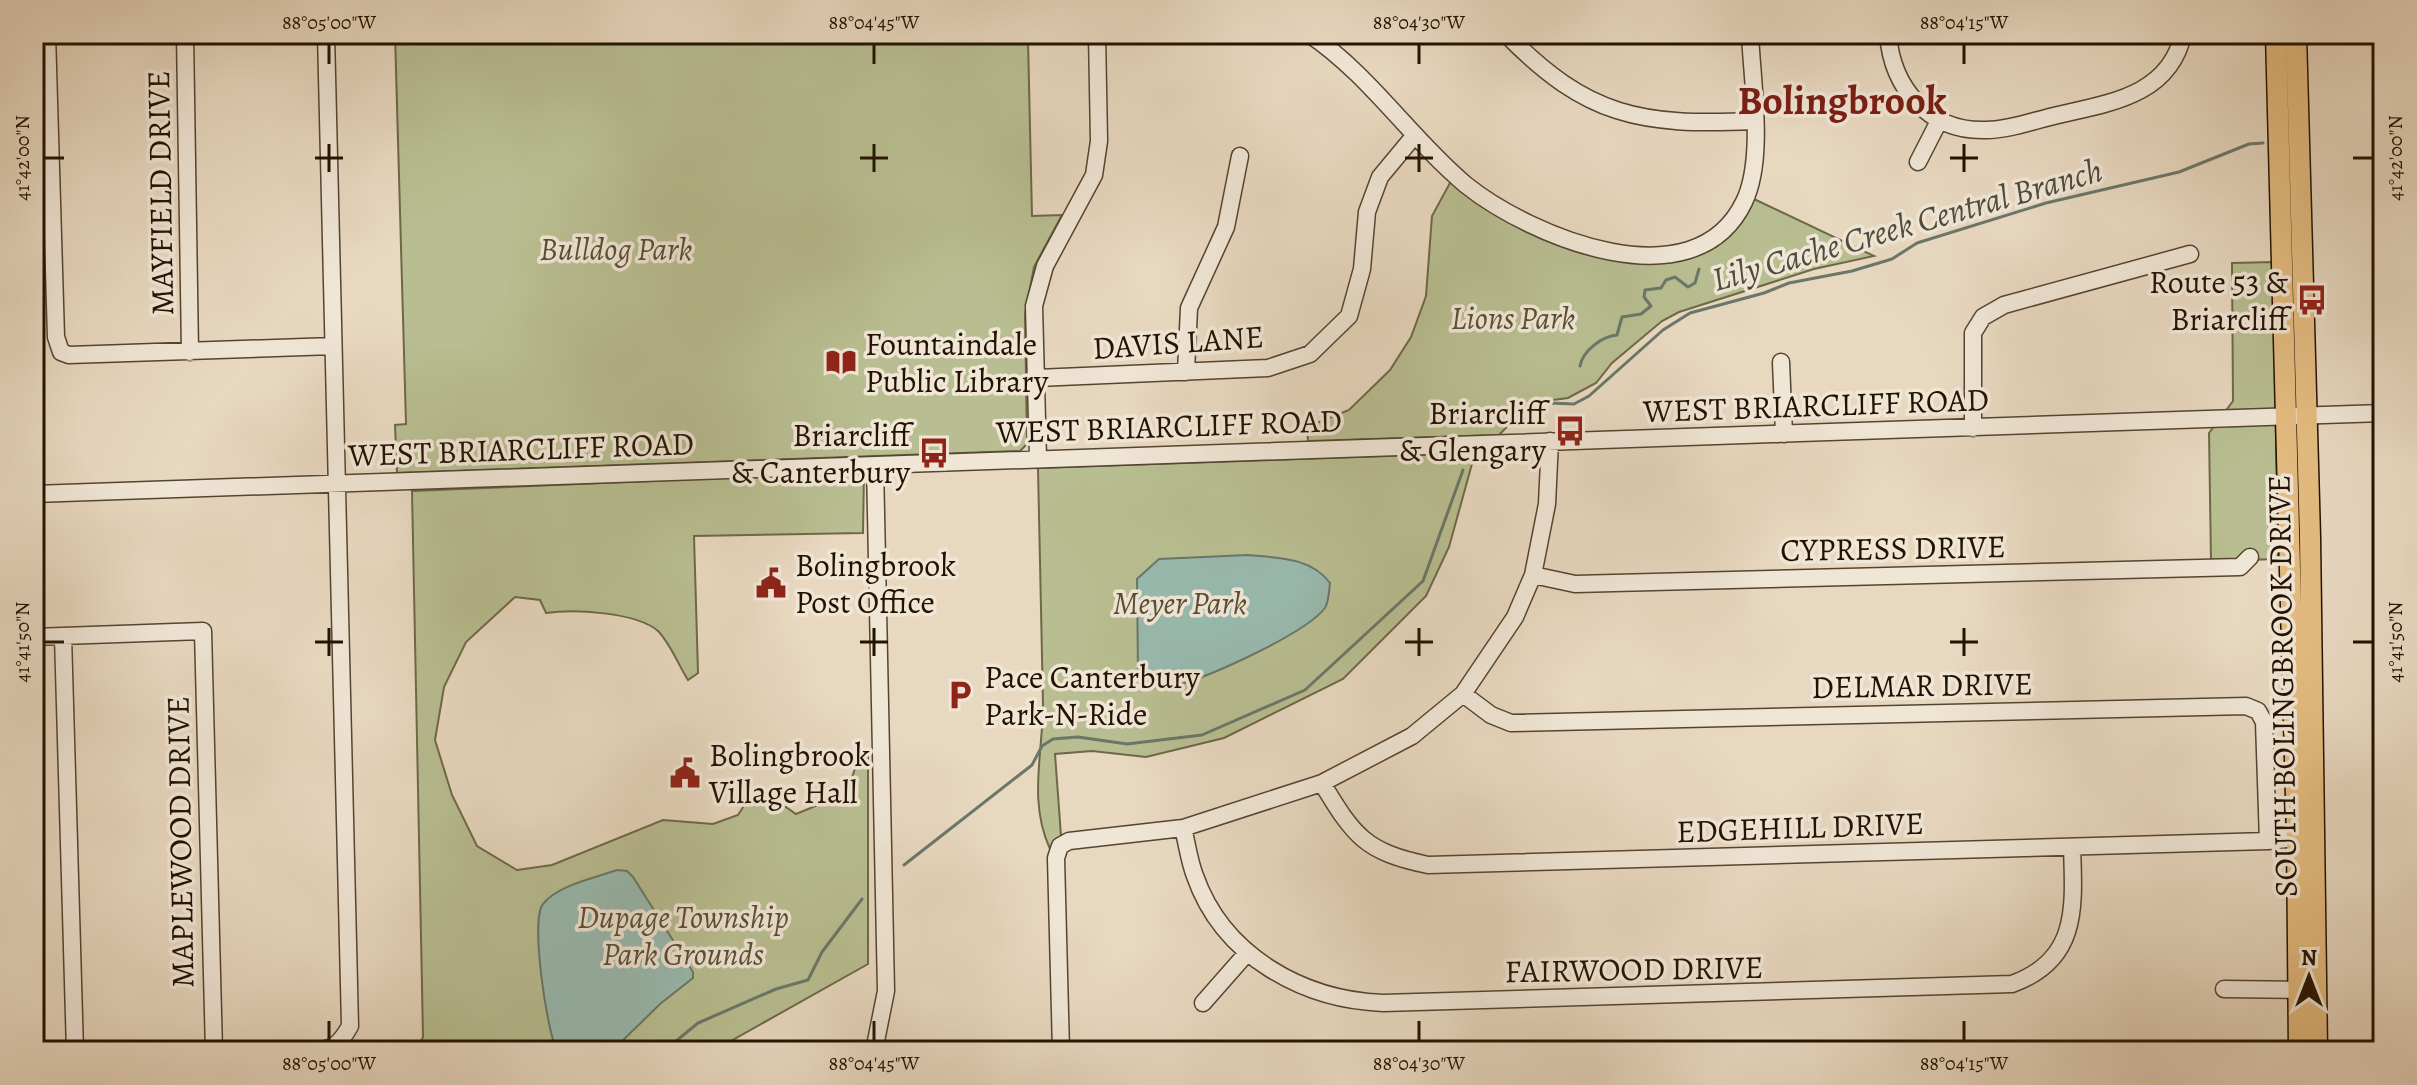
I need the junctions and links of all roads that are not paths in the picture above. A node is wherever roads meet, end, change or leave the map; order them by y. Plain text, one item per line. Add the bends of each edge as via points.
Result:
1 (47, 34) edge
2 (185, 34) edge
3 (326, 34) edge
4 (1097, 34) edge
5 (1309, 34) edge
6 (1506, 34) edge
7 (1750, 34) edge
8 (1888, 34) edge
9 (2183, 34) edge
10 (2276, 34) edge
11 (2296, 34) edge
12 (1753, 121) junction
13 (1939, 121) junction
14 (1414, 136) junction
15 (1240, 156) dead end
16 (1918, 162) dead end
17 (2190, 254) dead end
18 (333, 346) junction
19 (190, 352) junction
20 (1781, 362) dead end
21 (1186, 372) junction
22 (1037, 378) junction
23 (2383, 413) edge
24 (2295, 415) junction
25 (1973, 428) junction
26 (1784, 434) junction
27 (1550, 441) junction
28 (1038, 459) junction
29 (875, 465) junction
30 (336, 484) junction
31 (34, 494) edge
32 (2250, 557) dead end
33 (1533, 575) junction
34 (63, 636) junction
35 (34, 637) edge
36 (1463, 694) junction
37 (1322, 783) junction
38 (1183, 828) junction
39 (2306, 837) junction
40 (2268, 841) junction
41 (2072, 847) junction
42 (1247, 953) junction
43 (2224, 989) dead end
44 (2307, 990) junction
45 (1203, 1003) dead end
46 (75, 1051) edge
47 (214, 1051) edge
48 (313, 1051) edge
49 (874, 1051) edge
50 (1061, 1051) edge
51 (2299, 1051) edge
52 (2317, 1051) edge

1 - 19 street via 56,337 61,352
2 - 19 street, MAYFIELD DRIVE
3 - 18 street
4 - 22 street via 1099,141 1094,175 1045,266 1034,306
5 - 14 street
6 - 12 street via 1542,70 1595,104 1646,120
7 - 12 street
8 - 13 street via 1892,61 1908,96
9 - 13 street via 2169,69 2126,99 1987,130
10 - 24 main road
11 - 24 main road
12 - 14 street via 1754,167 1744,203 1733,218 1685,251 1645,258 1582,245 1524,221 1468,186
13 - 16 street
14 - 21 street, DAVIS LANE via 1380,177 1367,212 1362,269 1349,316 1310,354 1268,368
15 - 21 street via 1226,227 1189,308
17 - 25 street via 2004,305 1983,317 1973,333
18 - 19 street
18 - 30 street
20 - 26 street
21 - 22 street, DAVIS LANE
22 - 28 street
23 - 24 street, WEST BRIARCLIFF ROAD
24 - 25 street, WEST BRIARCLIFF ROAD
24 - 39 main road, SOUTH BOLINGBROOK DRIVE
25 - 26 street, WEST BRIARCLIFF ROAD
26 - 27 street, WEST BRIARCLIFF ROAD
27 - 28 street, WEST BRIARCLIFF ROAD
27 - 33 street via 1547,504
28 - 29 street, WEST BRIARCLIFF ROAD
29 - 30 street, WEST BRIARCLIFF ROAD
29 - 49 street via 886,991
30 - 31 street, WEST BRIARCLIFF ROAD
30 - 48 street via 350,1026 342,1042
32 - 33 street, CYPRESS DRIVE via 2240,567 1575,584
33 - 36 street via 1515,617
34 - 35 street
34 - 46 street
34 - 47 street, MAPLEWOOD DRIVE via 203,631
36 - 37 street via 1412,736
36 - 40 street, DELMAR DRIVE via 1511,723 2246,706 2258,711 2264,722
37 - 38 street
37 - 41 street, EDGEHILL DRIVE via 1352,831 1389,857 1428,865
38 - 42 street, FAIRWOOD DRIVE via 1195,877 1213,913
38 - 50 street via 1060,846 1056,858
39 - 40 street, EDGEHILL DRIVE
39 - 44 main road, SOUTH BOLINGBROOK DRIVE
40 - 41 street, EDGEHILL DRIVE
41 - 42 street, FAIRWOOD DRIVE via 2073,911 2063,942 2041,969 2002,987 1383,1003 1332,998 1282,977
42 - 45 street
43 - 44 street
44 - 51 main road, SOUTH BOLINGBROOK DRIVE
44 - 52 main road, SOUTH BOLINGBROOK DRIVE

